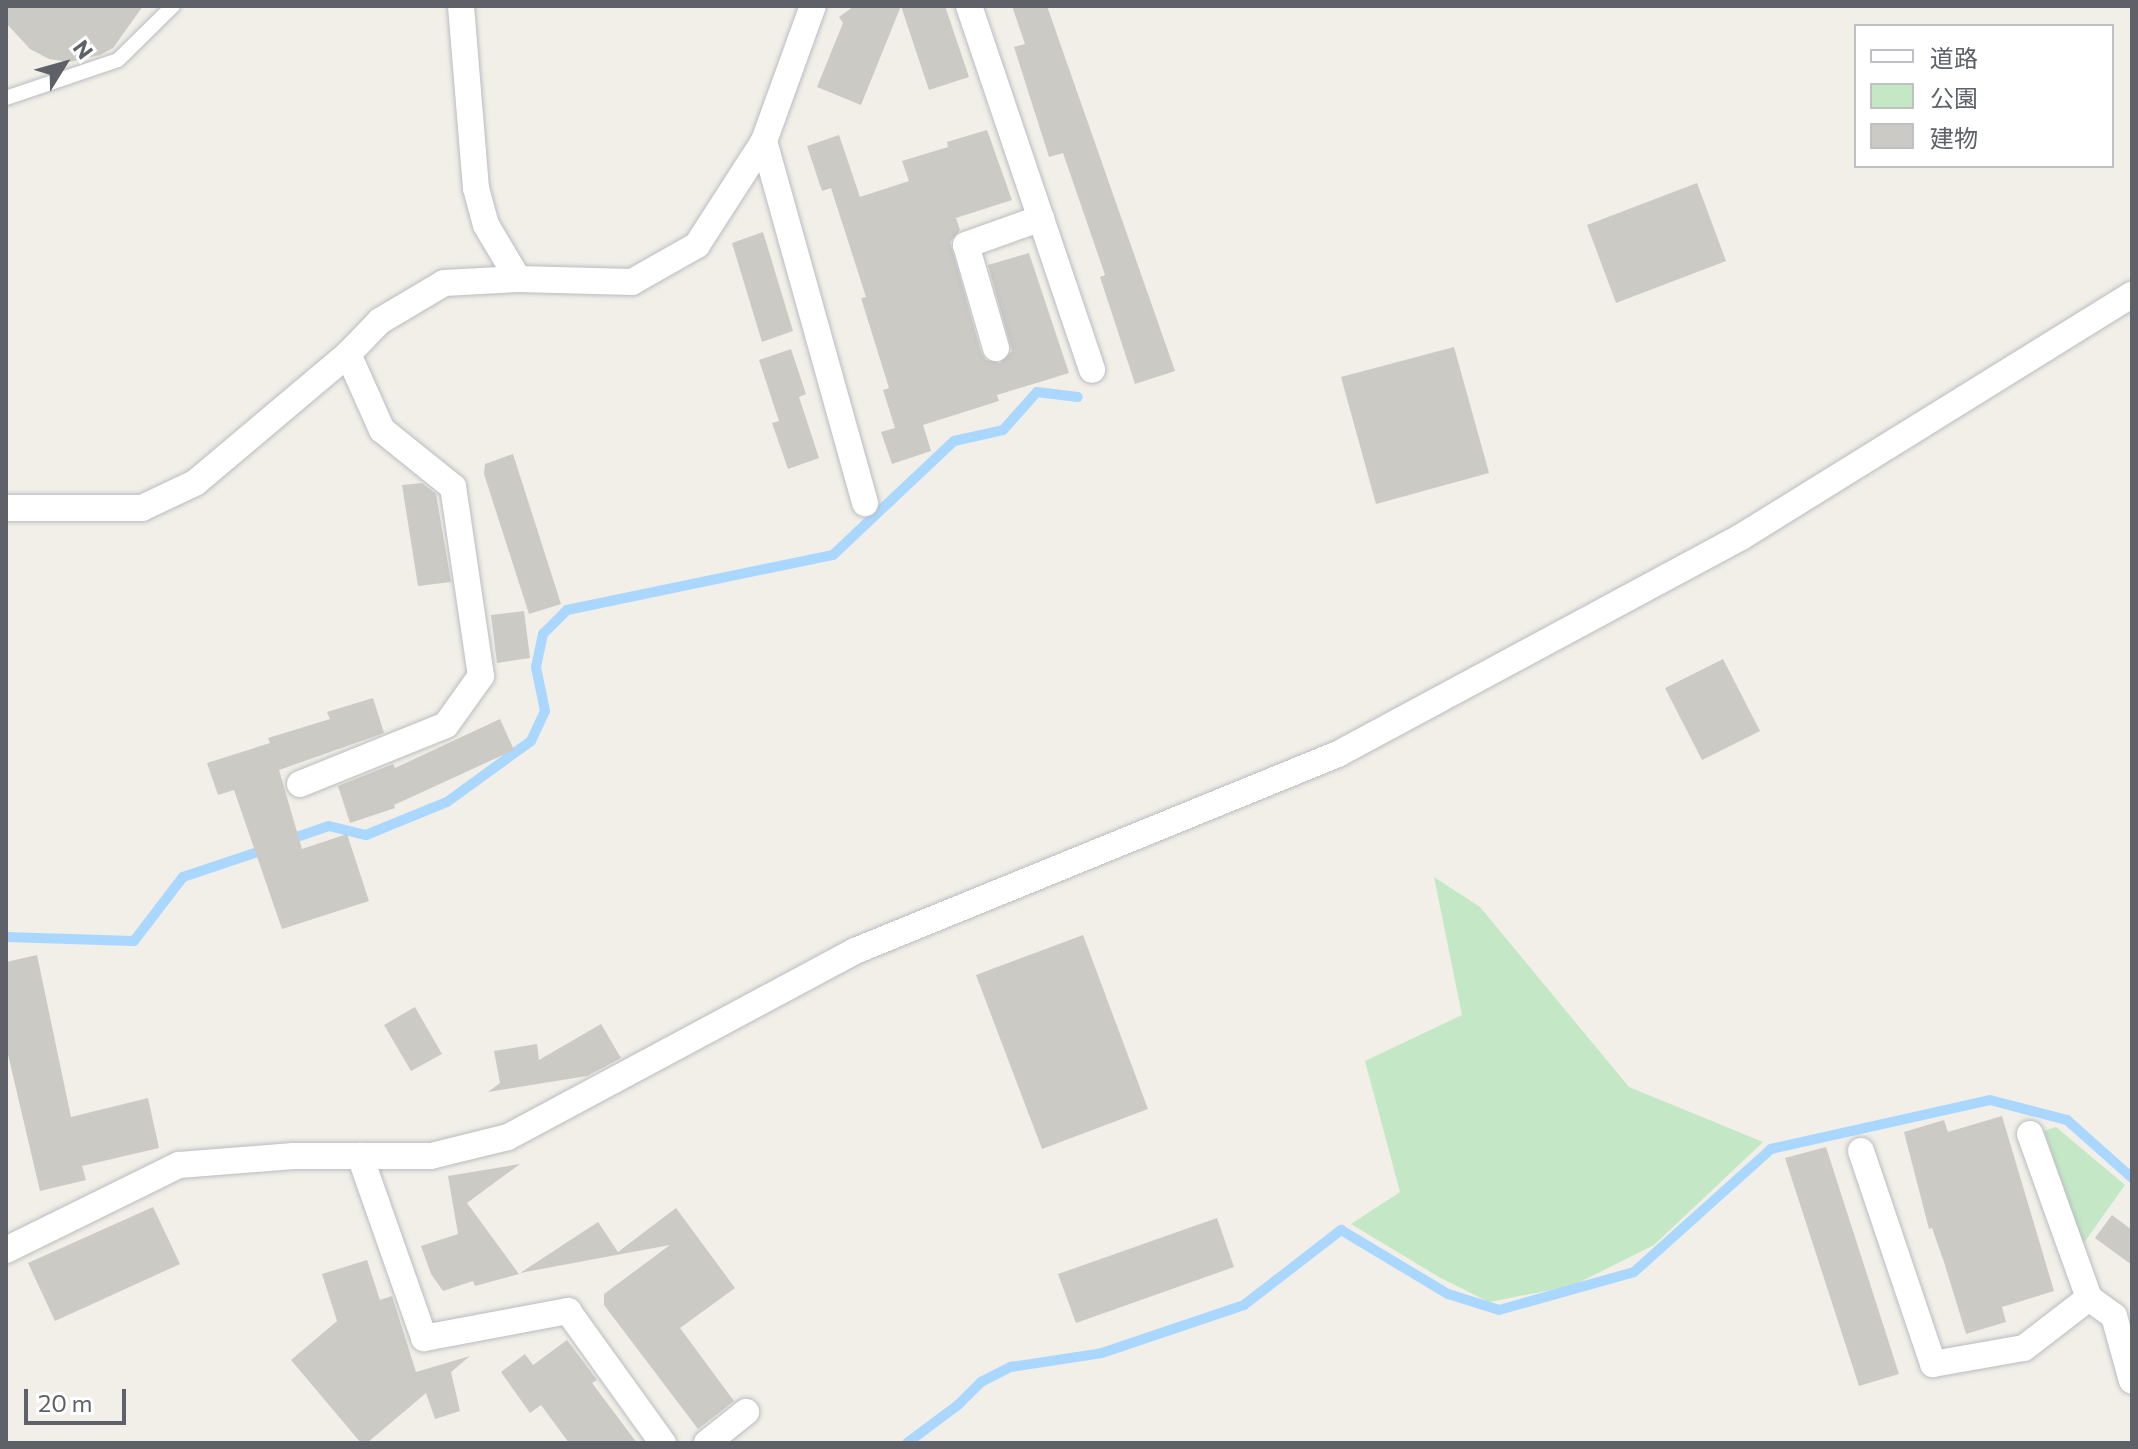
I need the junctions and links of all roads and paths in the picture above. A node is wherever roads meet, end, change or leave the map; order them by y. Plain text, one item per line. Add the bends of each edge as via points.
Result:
1 (173, 6) edge
2 (461, 6) edge
3 (813, 6) edge
4 (969, 6) edge
5 (6, 98) edge
6 (764, 141) junction
7 (1041, 218) junction
8 (518, 279) junction
9 (2132, 295) edge
10 (996, 348) dead end
11 (348, 354) junction
12 (1092, 370) dead end
13 (865, 503) dead end
14 (6, 508) edge
15 (300, 784) dead end
16 (2030, 1134) dead end
17 (1861, 1151) dead end
18 (360, 1156) junction
19 (6, 1250) edge
20 (2089, 1298) junction
21 (2123, 1309) edge
22 (2132, 1381) edge
23 (746, 1412) dead end
24 (663, 1443) edge
25 (707, 1443) edge

1 - 5 lane via 118,60
2 - 8 street via 476,188 486,225
3 - 6 street
4 - 7 street
6 - 8 street via 697,245 632,282
6 - 13 street
7 - 10 street via 966,245
7 - 12 street
8 - 11 street via 444,283 380,321
9 - 18 street via 1741,537 1338,754 855,951 508,1137 431,1156
11 - 14 street via 195,483 142,508
11 - 15 street via 382,430 453,487 481,676 446,725
16 - 20 street
17 - 20 street via 1933,1364 2024,1348
18 - 19 street via 179,1165
18 - 24 street via 424,1338 568,1311
20 - 21 street
21 - 22 street
23 - 25 street

